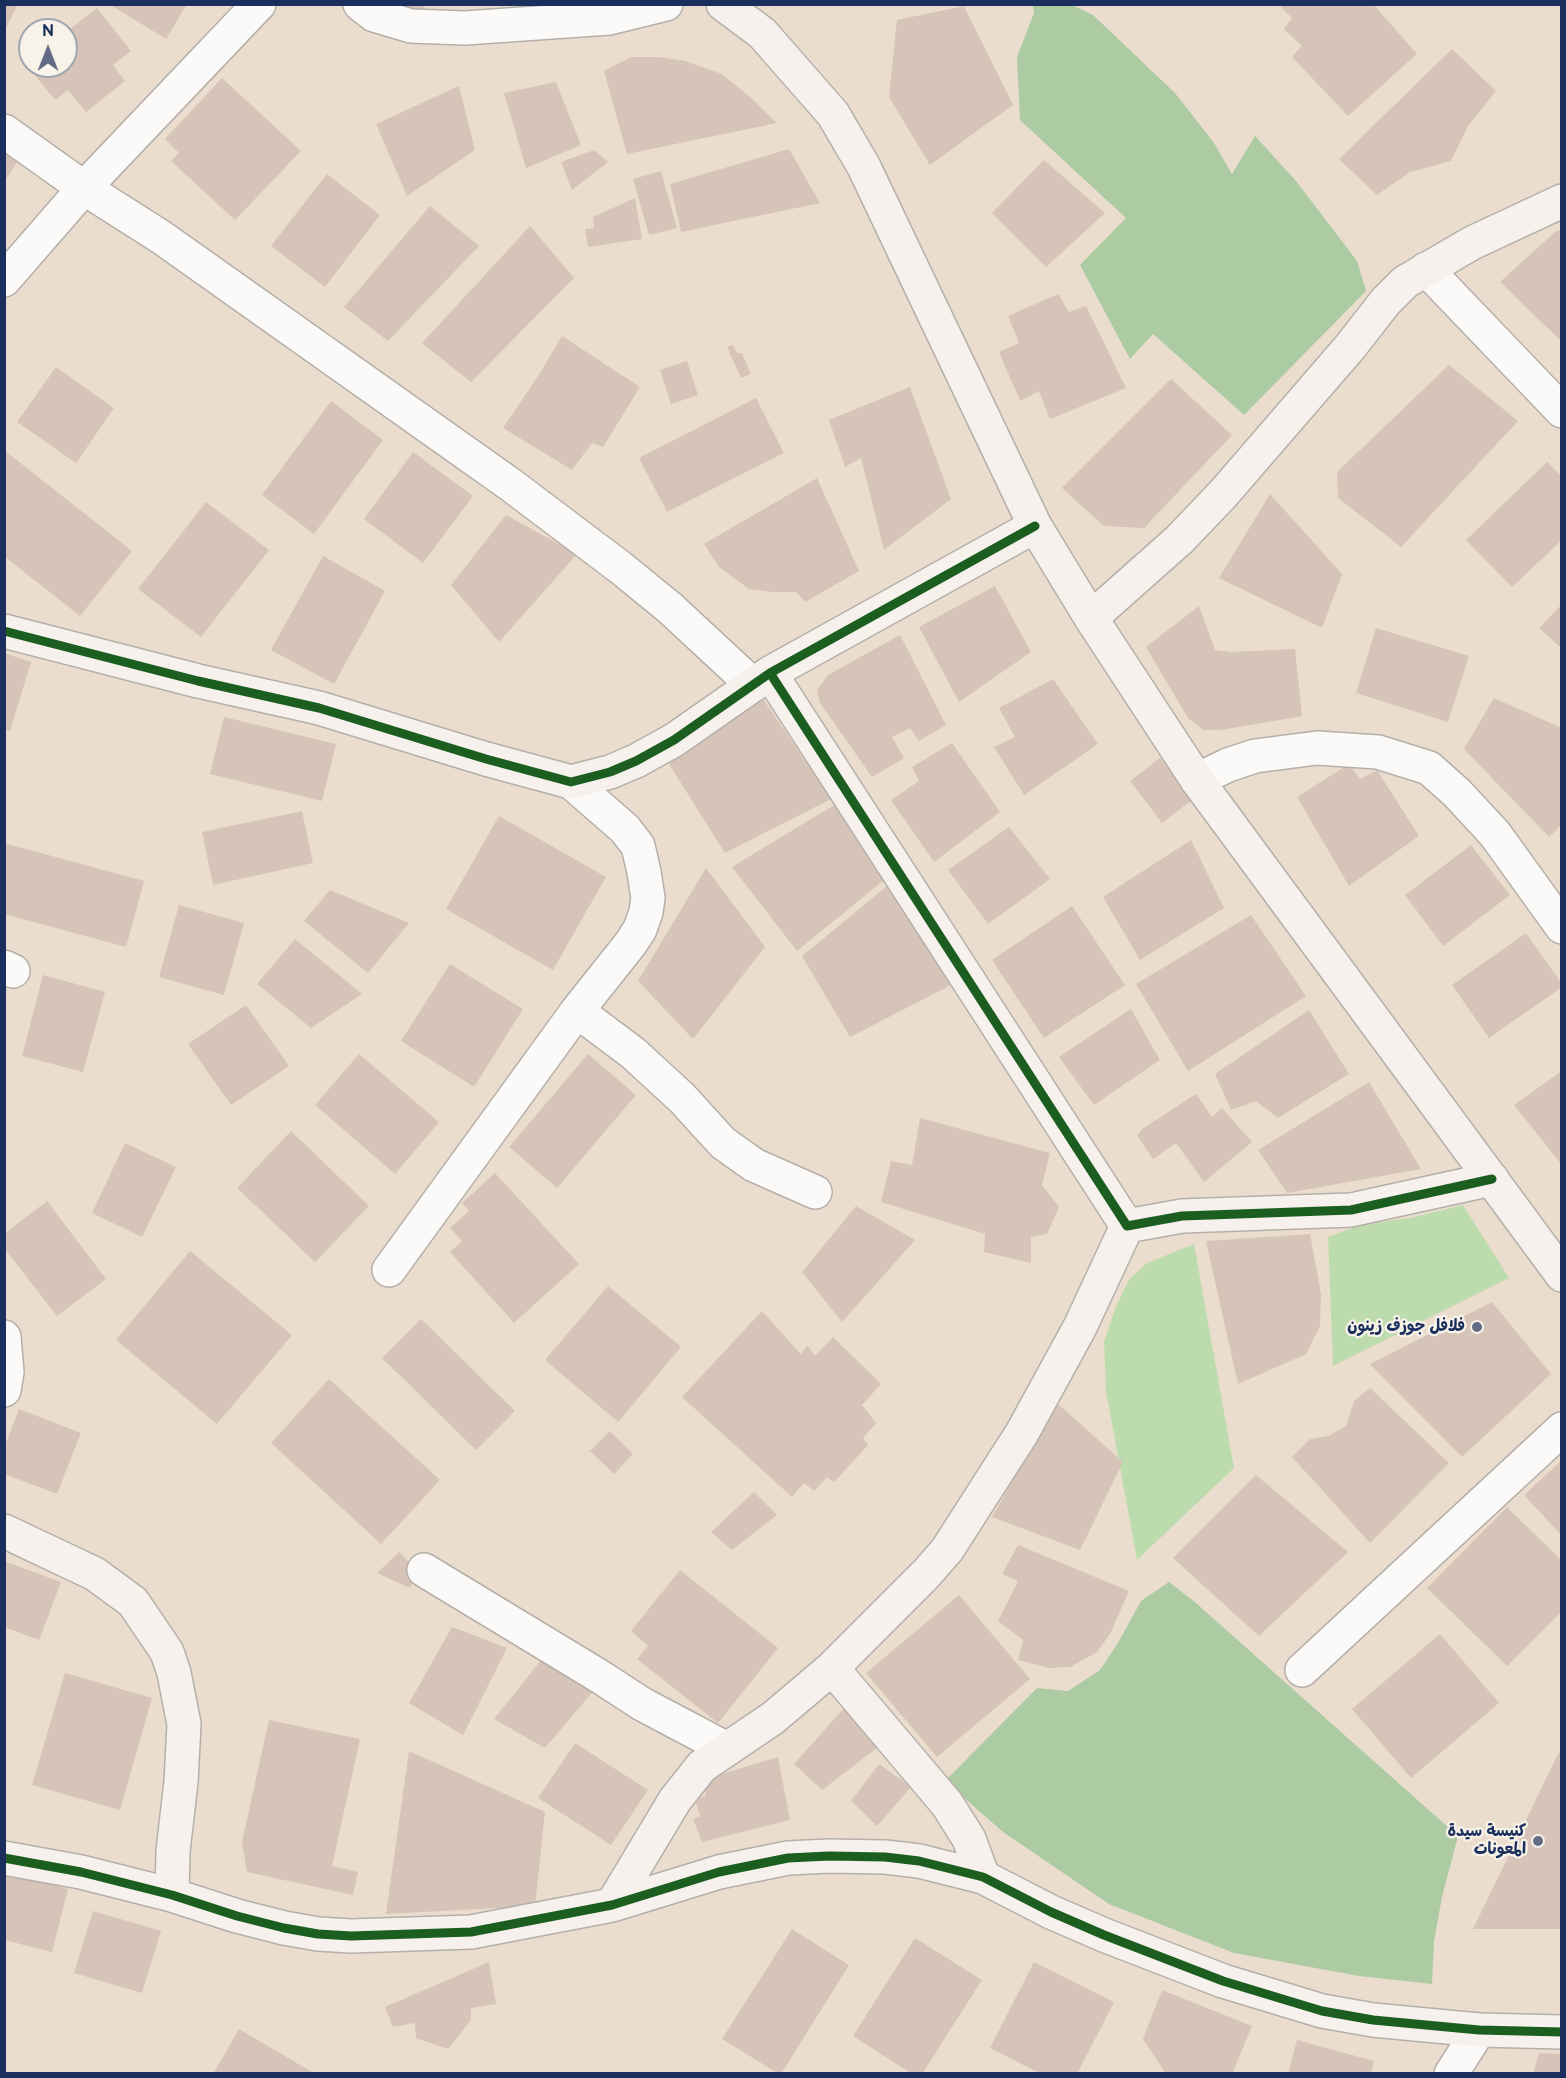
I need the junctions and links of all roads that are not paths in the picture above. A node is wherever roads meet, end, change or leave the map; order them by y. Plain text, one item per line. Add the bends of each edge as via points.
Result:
1 (259, 4) edge
2 (360, 4) edge
3 (666, 4) edge
4 (723, 4) edge
5 (4, 131) edge
6 (84, 188) junction
7 (1562, 201) edge
8 (1426, 269) junction
9 (4, 280) edge
10 (1562, 411) edge
11 (1035, 526) junction
12 (1091, 618) junction
13 (4, 631) edge
14 (762, 679) junction
15 (1197, 780) junction
16 (571, 782) junction
17 (1562, 927) edge
18 (577, 1011) junction
19 (1492, 1179) junction
20 (815, 1192) dead end
21 (1127, 1226) junction
22 (389, 1270) dead end
23 (1561, 1273) edge
24 (4, 1337) edge
25 (4, 1389) edge
26 (1562, 1429) edge
27 (4, 1531) edge
28 (424, 1570) dead end
29 (832, 1668) junction
30 (1302, 1670) dead end
31 (727, 1749) junction
32 (4, 1858) edge
33 (984, 1877) junction
34 (172, 1895) junction
35 (612, 1905) junction
36 (1479, 2030) junction
37 (1562, 2032) edge
38 (1451, 2073) edge

1 - 6 street
2 - 3 street via 374,15 411,26 465,28 609,18
4 - 11 street via 762,33 833,114 864,167
5 - 6 street
6 - 9 street
6 - 14 street via 161,237 511,485
7 - 8 street
8 - 10 street
8 - 12 street via 1386,301 1350,348 1179,540
11 - 12 street
11 - 14 street
12 - 15 street
13 - 16 street via 319,708
14 - 16 street via 674,740 636,761
14 - 21 street
15 - 17 street via 1255,756 1317,748 1378,752 1429,768 1495,834
15 - 19 street
16 - 18 street via 625,829 638,846 648,898 646,912 631,943
18 - 20 street via 633,1053 723,1143 754,1165
18 - 22 street
19 - 21 street via 1351,1210 1182,1216
19 - 23 street
21 - 29 street via 1080,1327 1022,1433 946,1550
24 - 25 street
26 - 30 street
27 - 34 street via 95,1574 124,1595 167,1652 184,1724
28 - 31 street via 642,1704
29 - 31 street via 773,1718
29 - 33 street via 947,1804 969,1839
31 - 35 street via 702,1766 675,1800
32 - 34 street
33 - 35 street via 885,1857 788,1858 719,1872
33 - 36 street via 1094,1931 1223,1982 1322,2012
34 - 35 street via 284,1928 351,1936 471,1932
36 - 37 street
36 - 38 street

